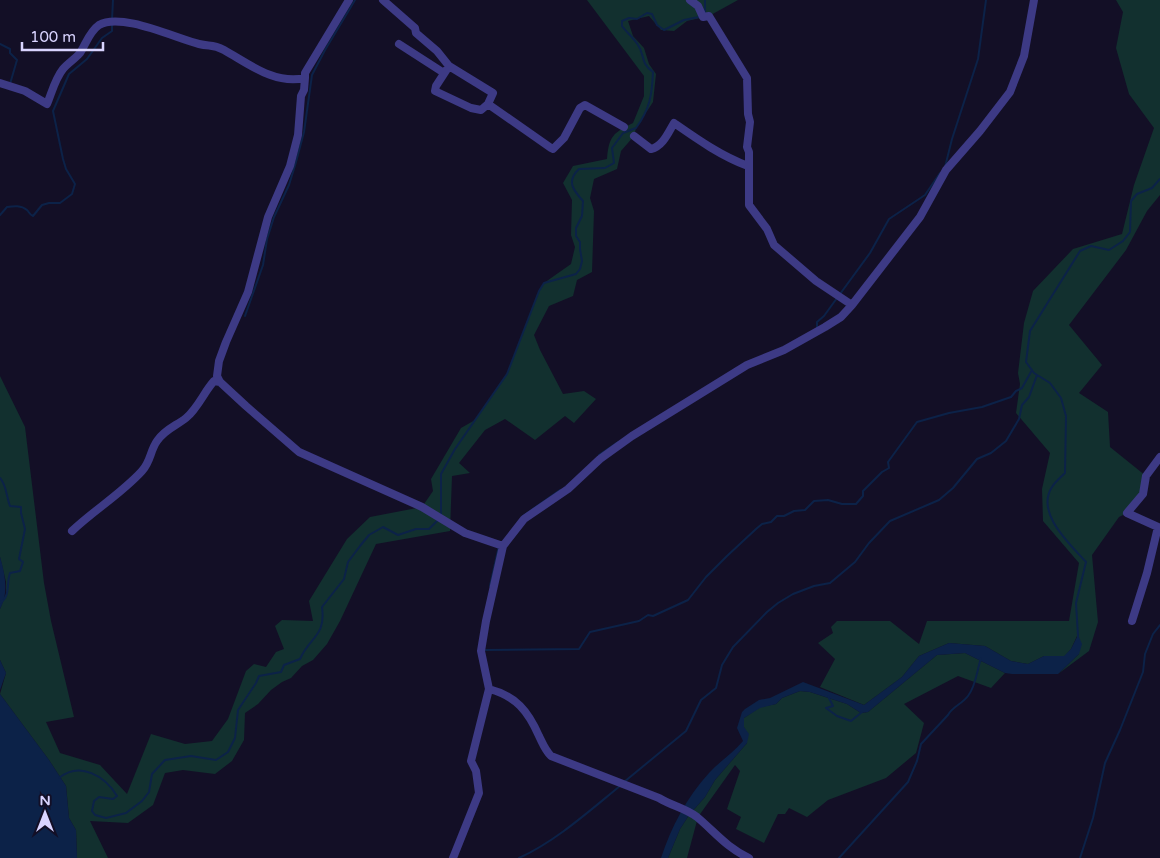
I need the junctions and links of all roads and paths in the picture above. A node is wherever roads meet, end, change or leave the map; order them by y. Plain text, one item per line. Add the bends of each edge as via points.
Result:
1 (349, 0) edge
2 (383, 0) edge
3 (690, 0) edge
4 (1034, 0) edge
5 (399, 44) dead end
6 (449, 66) junction
7 (444, 73) junction
8 (305, 78) junction
9 (0, 83) edge
10 (488, 104) junction
11 (624, 127) dead end
12 (634, 136) dead end
13 (748, 166) junction
14 (852, 305) junction
15 (220, 382) junction
16 (1160, 458) edge
17 (72, 531) dead end
18 (503, 546) junction
19 (1132, 621) dead end
20 (489, 689) junction
21 (452, 858) edge
22 (748, 858) edge

1 - 8 street
2 - 6 street via 415,28 416,33 438,51
3 - 13 street via 698,6 702,17 709,16 747,78
4 - 14 street via 1024,56 1010,92 946,170 920,217
5 - 7 street
6 - 7 street
6 - 10 street via 493,93
7 - 10 street via 435,91 470,108 481,110
8 - 9 street via 294,80 265,74 214,45 123,22 101,24 93,30 79,54 62,70 47,104
8 - 15 street via 293,158 268,217 248,292 219,361 217,376
10 - 11 street via 551,148 564,138 580,108 585,105
12 - 13 street via 650,149 657,148 674,123 710,147
13 - 14 street via 749,205 774,245 816,281
14 - 18 street via 841,317 784,350 748,365 632,436 600,459 568,489 524,519
15 - 17 street via 214,381 187,417 165,431 155,443 149,462 136,477
15 - 18 street via 299,452 422,507 465,533
16 - 19 street via 1146,476 1143,494 1127,513 1158,527
18 - 20 street via 481,651
20 - 21 street via 471,762 476,771 479,793
20 - 22 street via 511,696 531,720 551,756 672,806 682,807 733,850

